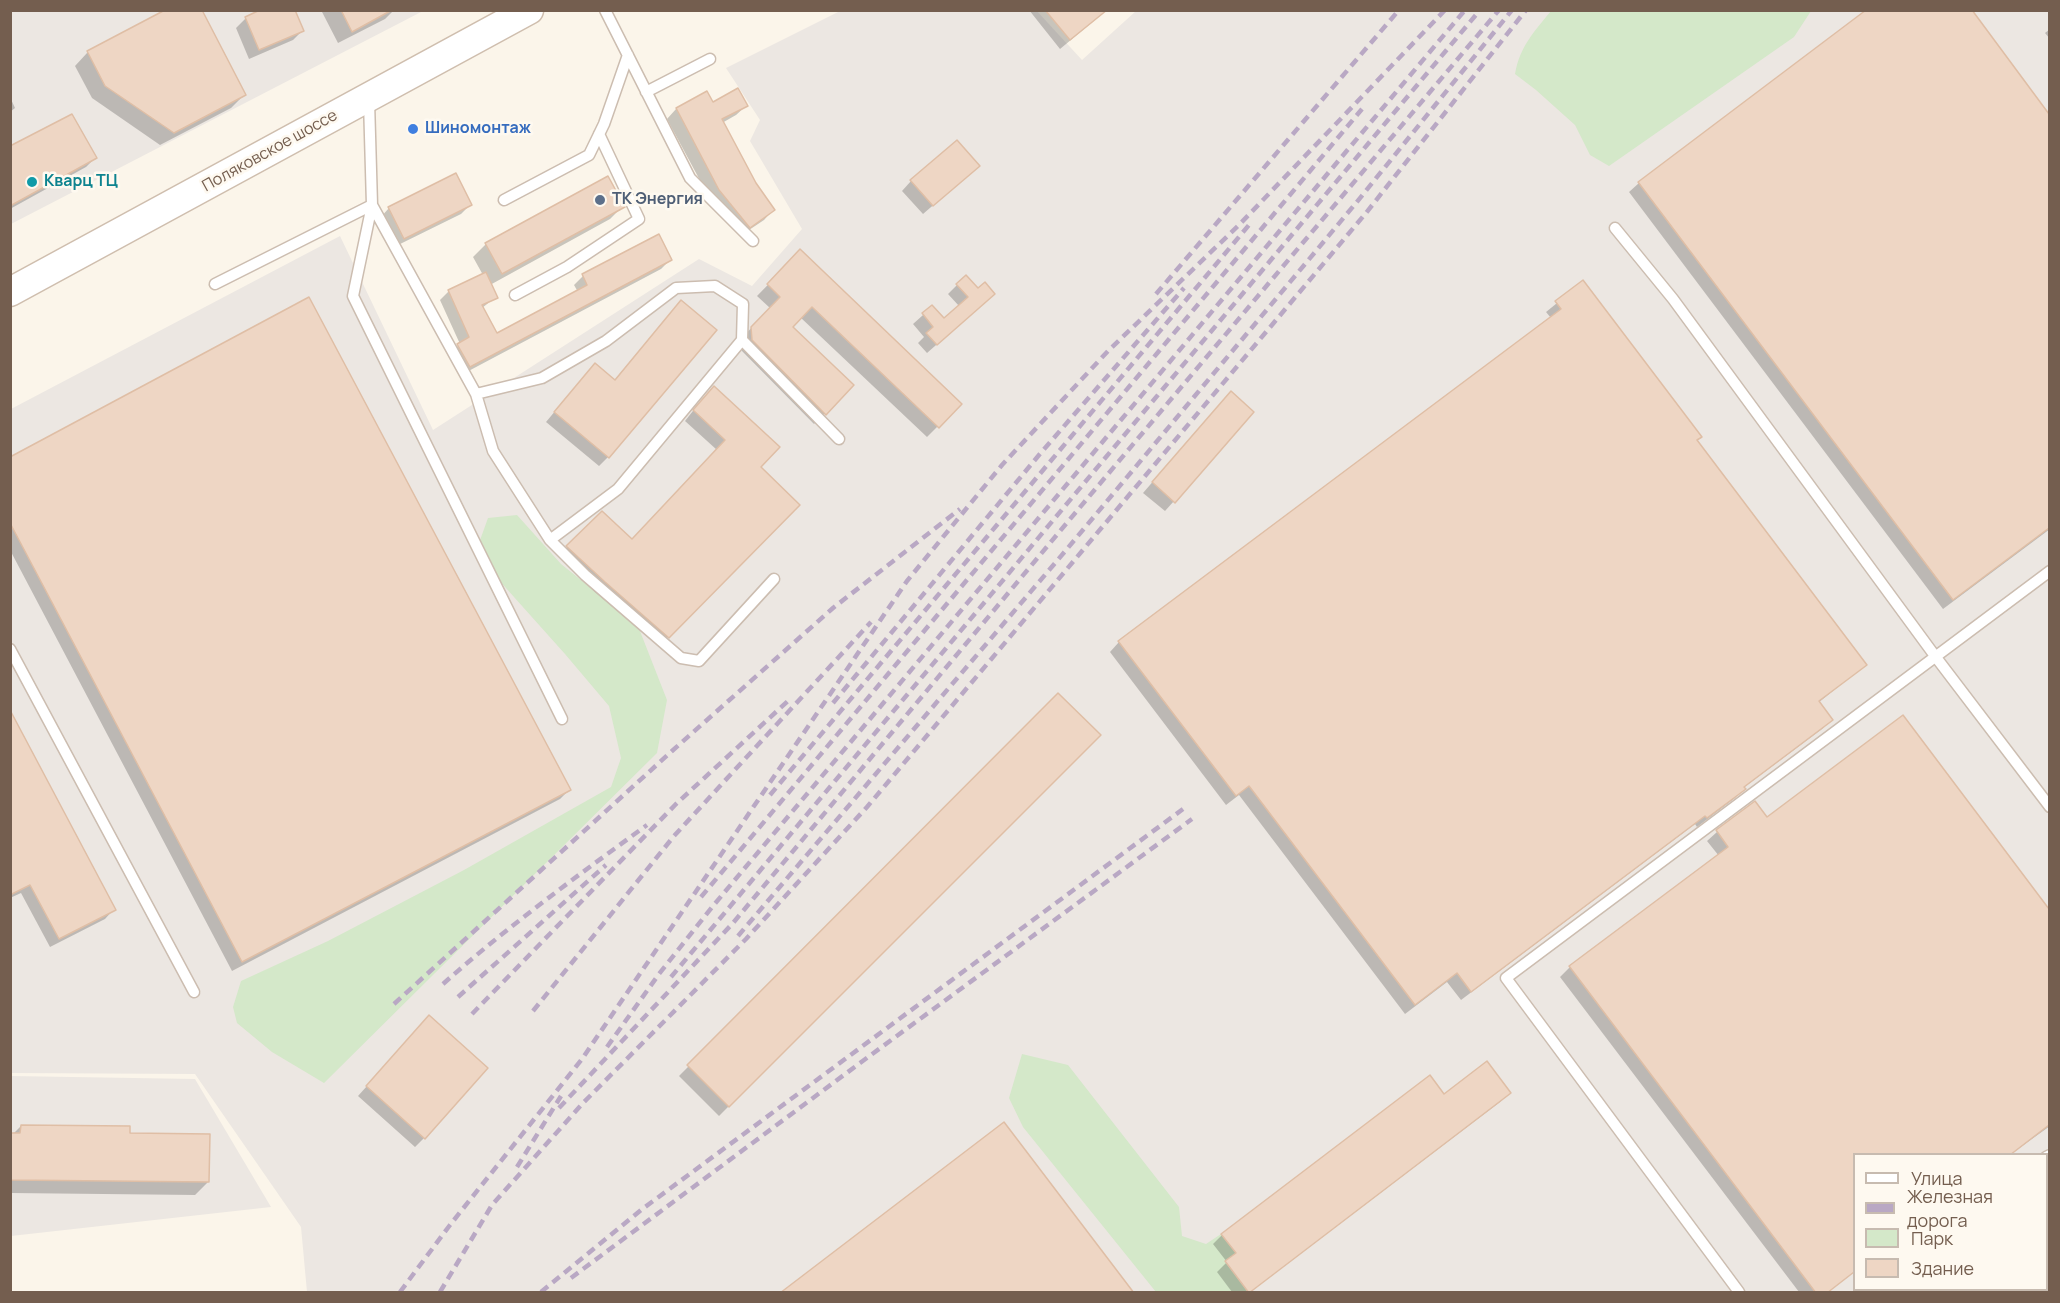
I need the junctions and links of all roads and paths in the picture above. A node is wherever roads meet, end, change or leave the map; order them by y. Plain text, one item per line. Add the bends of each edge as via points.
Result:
1 (530, 10) edge
2 (605, 10) edge
3 (628, 55) junction
4 (710, 59) dead end
5 (646, 92) junction
6 (369, 98) junction
7 (599, 134) junction
8 (504, 200) dead end
9 (372, 206) junction
10 (1615, 228) dead end
11 (753, 241) dead end
12 (215, 284) dead end
13 (10, 292) edge
14 (515, 295) dead end
15 (741, 340) junction
16 (476, 394) junction
17 (839, 440) dead end
18 (550, 540) junction
19 (2049, 571) edge
20 (774, 579) dead end
21 (10, 649) edge
22 (1935, 656) junction
23 (562, 719) dead end
24 (2049, 807) edge
25 (194, 992) dead end
26 (1739, 1293) edge

1 - 6 main road, Поляковское шоссе
2 - 3 lane
3 - 5 lane
3 - 7 lane
4 - 5 lane
5 - 11 lane via 690,178
6 - 9 lane
6 - 13 main road, Поляковское шоссе
7 - 8 lane via 589,155
7 - 14 lane via 639,219 567,267
9 - 12 lane
9 - 16 lane
9 - 23 lane via 353,296
10 - 22 lane via 1673,299
15 - 16 lane via 743,304 715,286 676,288 606,341 542,378
15 - 17 lane
15 - 18 lane via 618,489
16 - 18 lane via 493,451
18 - 20 lane via 681,658 699,661
19 - 22 lane
21 - 25 lane
22 - 24 lane
22 - 26 lane via 1506,978

